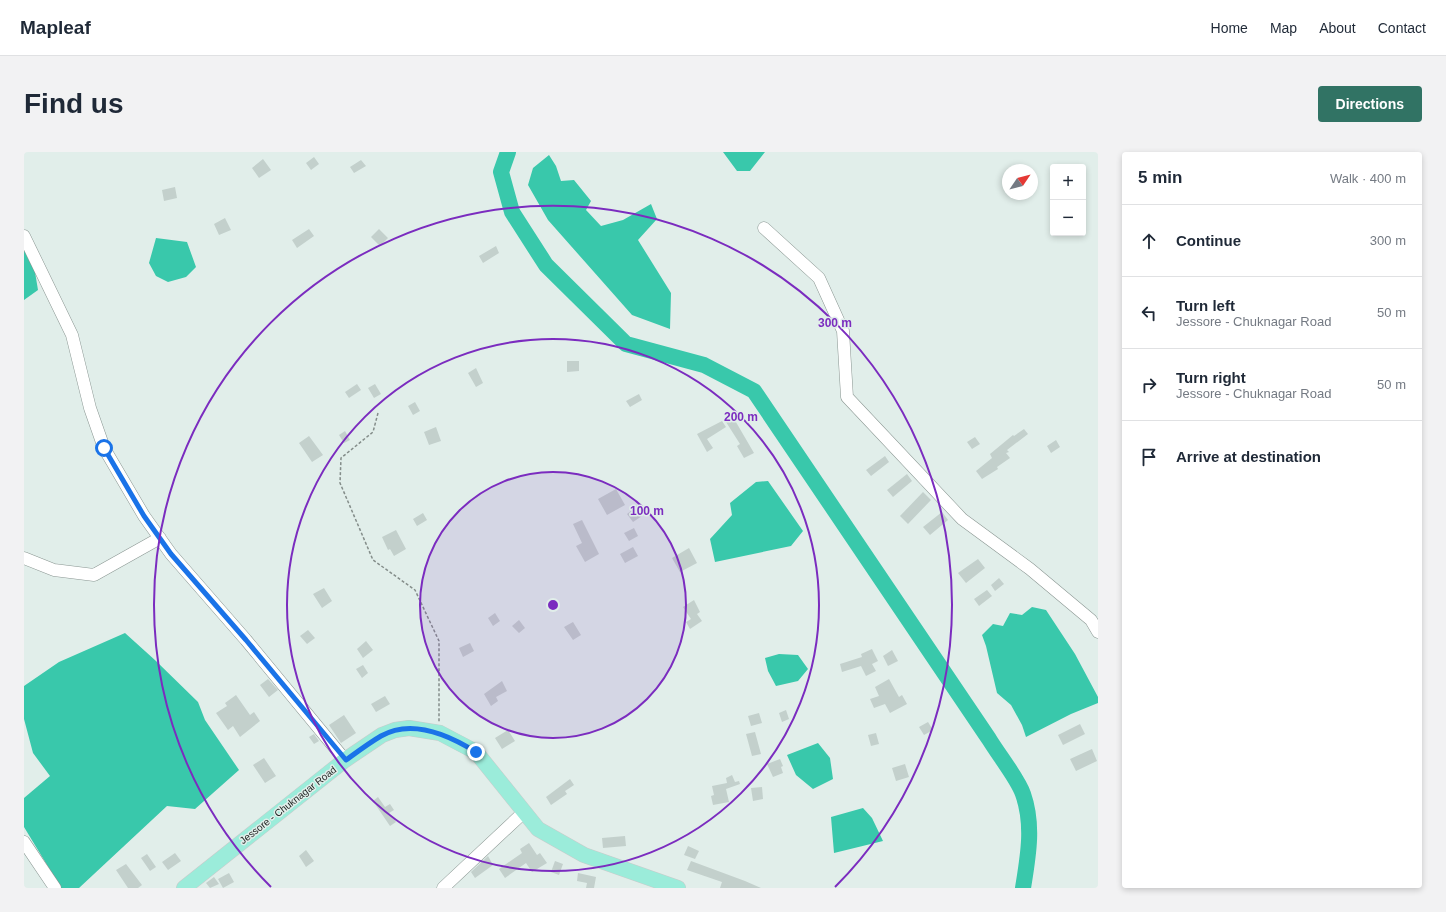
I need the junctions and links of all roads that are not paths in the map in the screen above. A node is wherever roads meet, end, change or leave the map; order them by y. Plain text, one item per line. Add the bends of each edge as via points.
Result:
1 (764, 228) dead end
2 (24, 236) edge
3 (160, 538) junction
4 (24, 558) edge
5 (1098, 632) edge
6 (346, 760) junction
7 (524, 812) junction
8 (24, 842) edge
9 (55, 888) edge
10 (184, 888) edge
11 (443, 888) edge
12 (678, 888) edge

1 - 5 street via 820,278 843,331 848,397 962,519 1030,569 1091,620
2 - 3 street via 72,335 90,408 104,448
3 - 4 street via 94,575 54,570
3 - 6 street
6 - 7 main road, Jessore - Chuknagar Road via 382,735 395,730 409,728 440,733 476,752
6 - 10 main road, Jessore - Chuknagar Road
7 - 11 street
7 - 12 main road, Jessore - Chuknagar Road via 538,829 584,855
8 - 9 street

